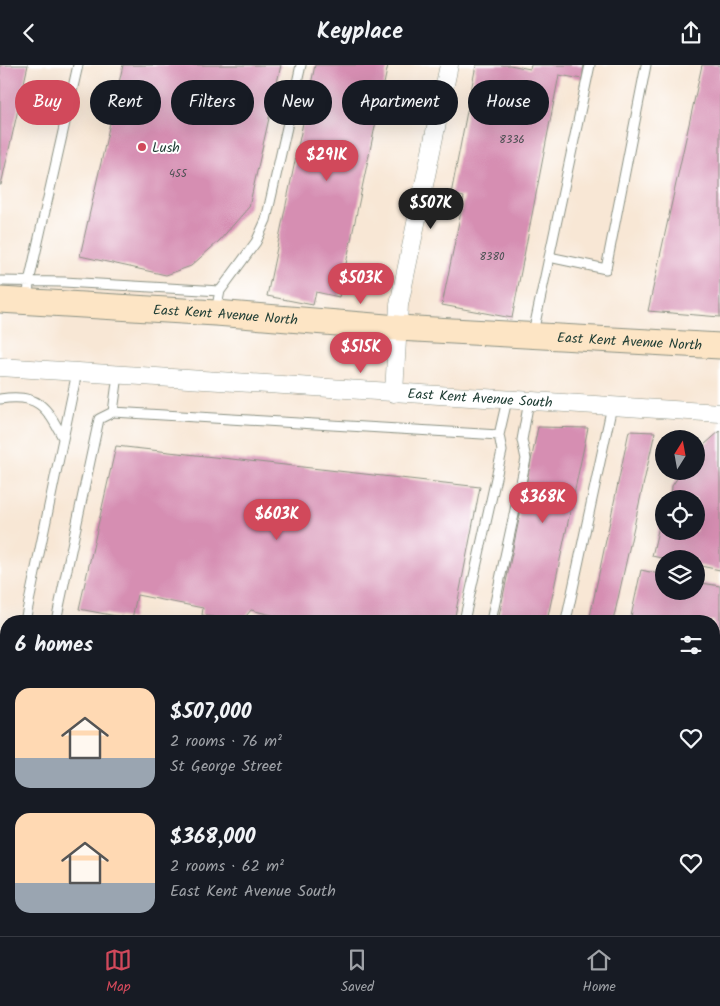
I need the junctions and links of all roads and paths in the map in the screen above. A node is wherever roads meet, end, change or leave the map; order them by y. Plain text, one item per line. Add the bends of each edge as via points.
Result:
1 (78, 65) edge
2 (301, 65) edge
3 (449, 65) edge
4 (590, 65) edge
5 (646, 65) edge
6 (549, 257) junction
7 (0, 281) edge
8 (29, 292) junction
9 (0, 300) edge
10 (218, 302) junction
11 (398, 328) junction
12 (532, 336) junction
13 (720, 346) edge
14 (0, 367) edge
15 (77, 372) junction
16 (118, 375) junction
17 (394, 393) junction
18 (0, 399) edge
19 (507, 400) junction
20 (528, 401) junction
21 (612, 406) junction
22 (113, 412) junction
23 (720, 413) edge
24 (499, 435) junction
25 (63, 438) junction
26 (26, 615) edge
27 (57, 615) edge
28 (465, 615) edge
29 (492, 615) edge
30 (567, 615) edge

1 - 8 lane
2 - 10 lane via 266,220
3 - 11 street via 399,305
4 - 6 lane
5 - 6 lane via 606,269
6 - 12 lane
7 - 8 lane
8 - 9 street, East Kent Avenue North
8 - 10 street, East Kent Avenue North
10 - 11 street, East Kent Avenue North
11 - 12 street, East Kent Avenue North
11 - 17 street
12 - 13 street, East Kent Avenue North
14 - 15 street, East Kent Avenue South
15 - 16 street, East Kent Avenue South
15 - 25 lane
16 - 17 street, East Kent Avenue South
16 - 22 lane
17 - 19 street, East Kent Avenue South
18 - 25 lane via 33,399 51,415
19 - 20 street, East Kent Avenue South
19 - 24 lane
20 - 21 street, East Kent Avenue South
20 - 29 lane via 522,440 526,459
21 - 23 street, East Kent Avenue South
21 - 30 lane
22 - 24 lane
22 - 27 lane via 99,419
24 - 28 lane via 502,451
25 - 26 lane

